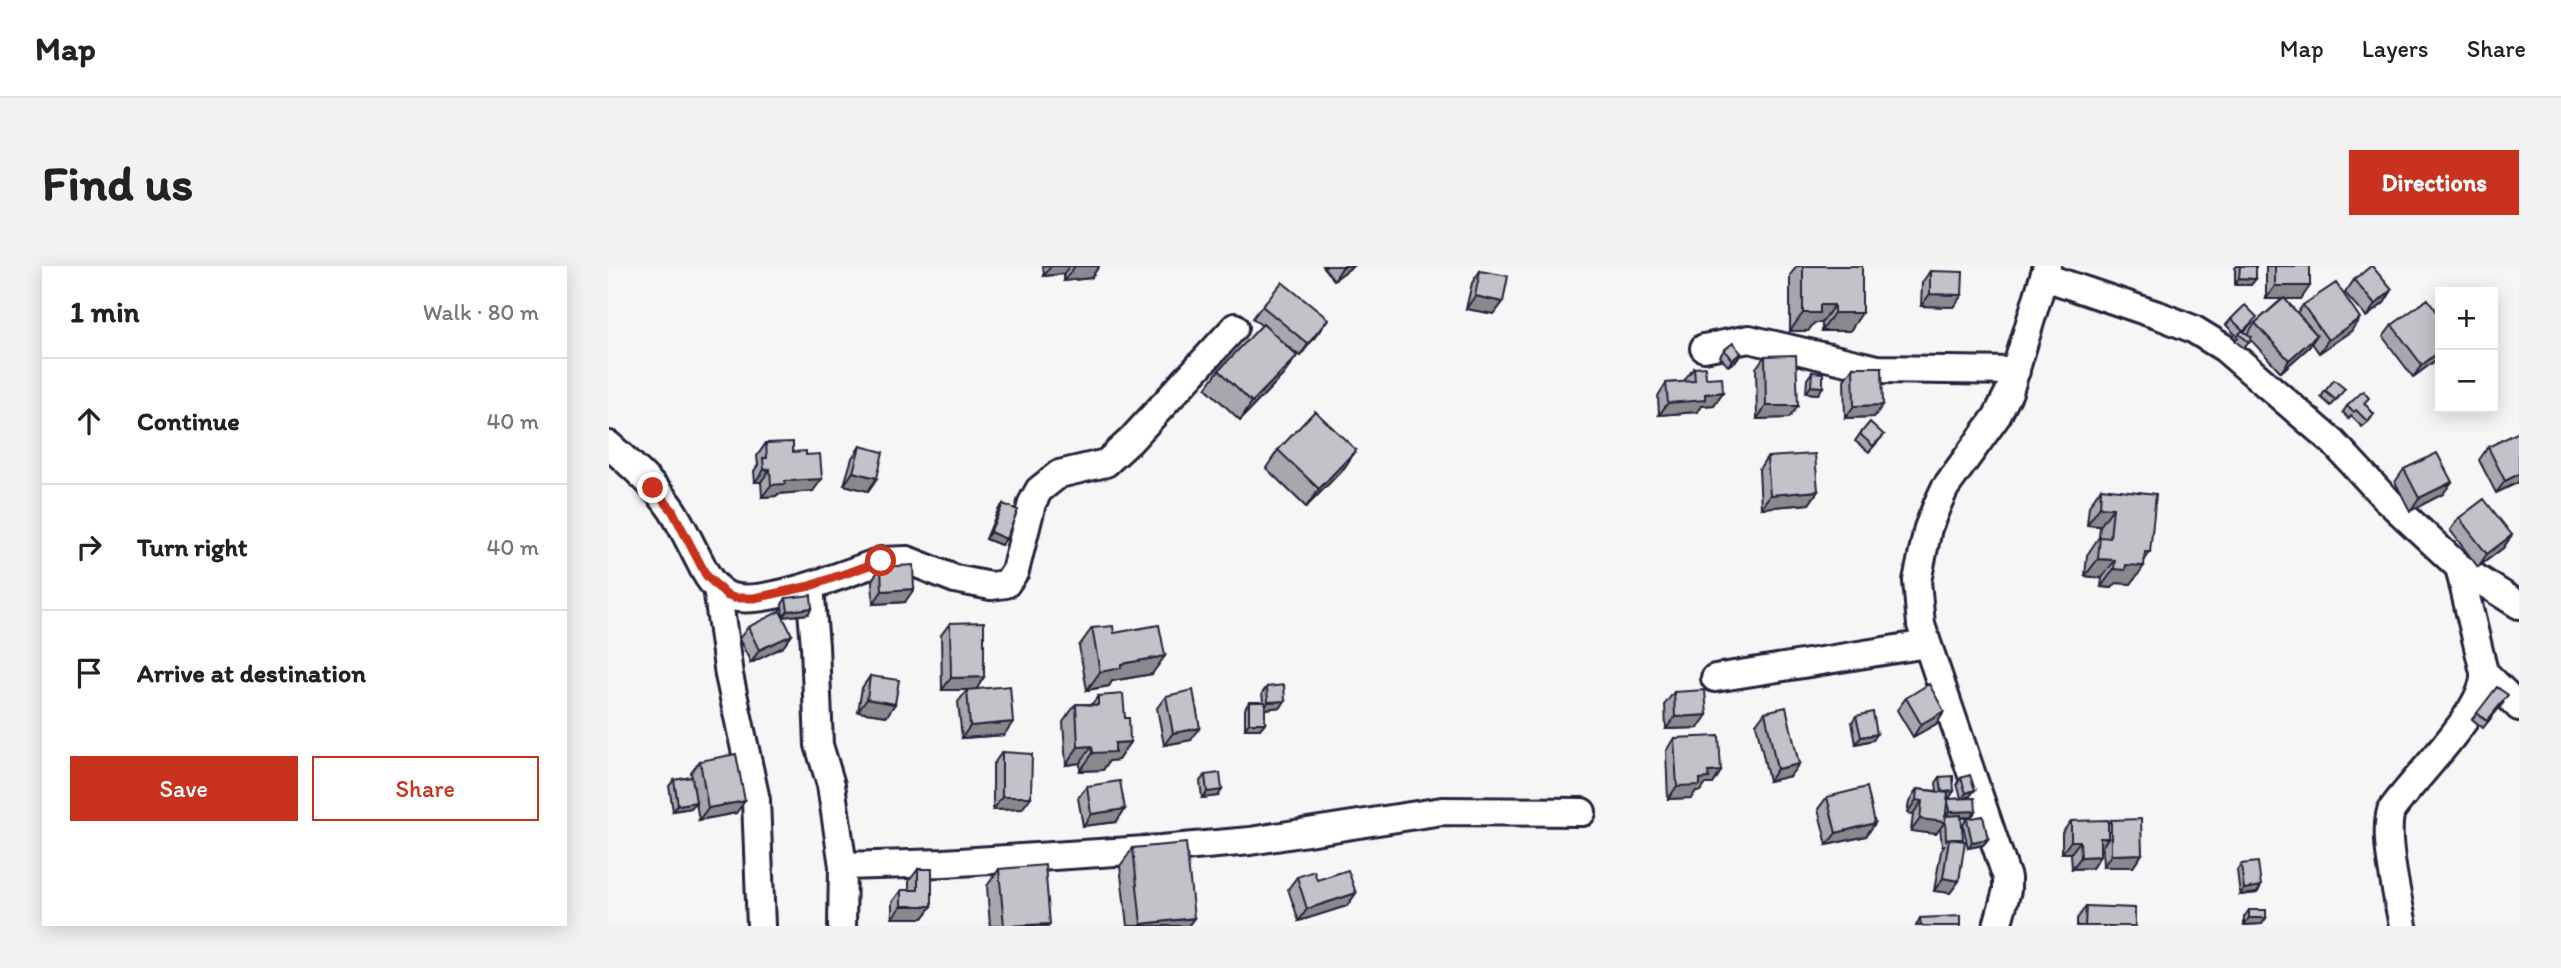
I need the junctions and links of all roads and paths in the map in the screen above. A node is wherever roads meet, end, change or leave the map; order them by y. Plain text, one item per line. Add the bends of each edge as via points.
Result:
1 (2046, 271) edge
2 (1235, 327) dead end
3 (1704, 348) dead end
4 (2017, 371) junction
5 (609, 445) edge
6 (2459, 567) junction
7 (810, 586) junction
8 (717, 587) junction
9 (2519, 605) edge
10 (1927, 644) junction
11 (2484, 672) junction
12 (1714, 678) dead end
13 (2519, 707) edge
14 (1582, 812) dead end
15 (843, 866) junction
16 (761, 926) edge
17 (842, 926) edge
18 (1997, 926) edge
19 (2403, 926) edge

1 - 4 street
1 - 6 street via 2193,329 2224,348 2333,442
2 - 7 street via 1106,463 1059,474 1039,490 1015,571 1006,584 955,579 893,559
3 - 4 street via 1749,339 1877,369
4 - 10 street via 1997,416 1945,488 1928,528 1917,581 1918,612
5 - 8 street via 672,510
6 - 9 street
6 - 11 street
7 - 8 street via 754,598 734,598
7 - 15 street via 819,745 831,785
8 - 16 street via 729,676 756,800
10 - 12 street
10 - 18 street via 2005,874 2007,890
11 - 13 street
11 - 19 street via 2484,685 2464,719 2388,820
14 - 15 street via 1442,811 1250,841
15 - 17 street

